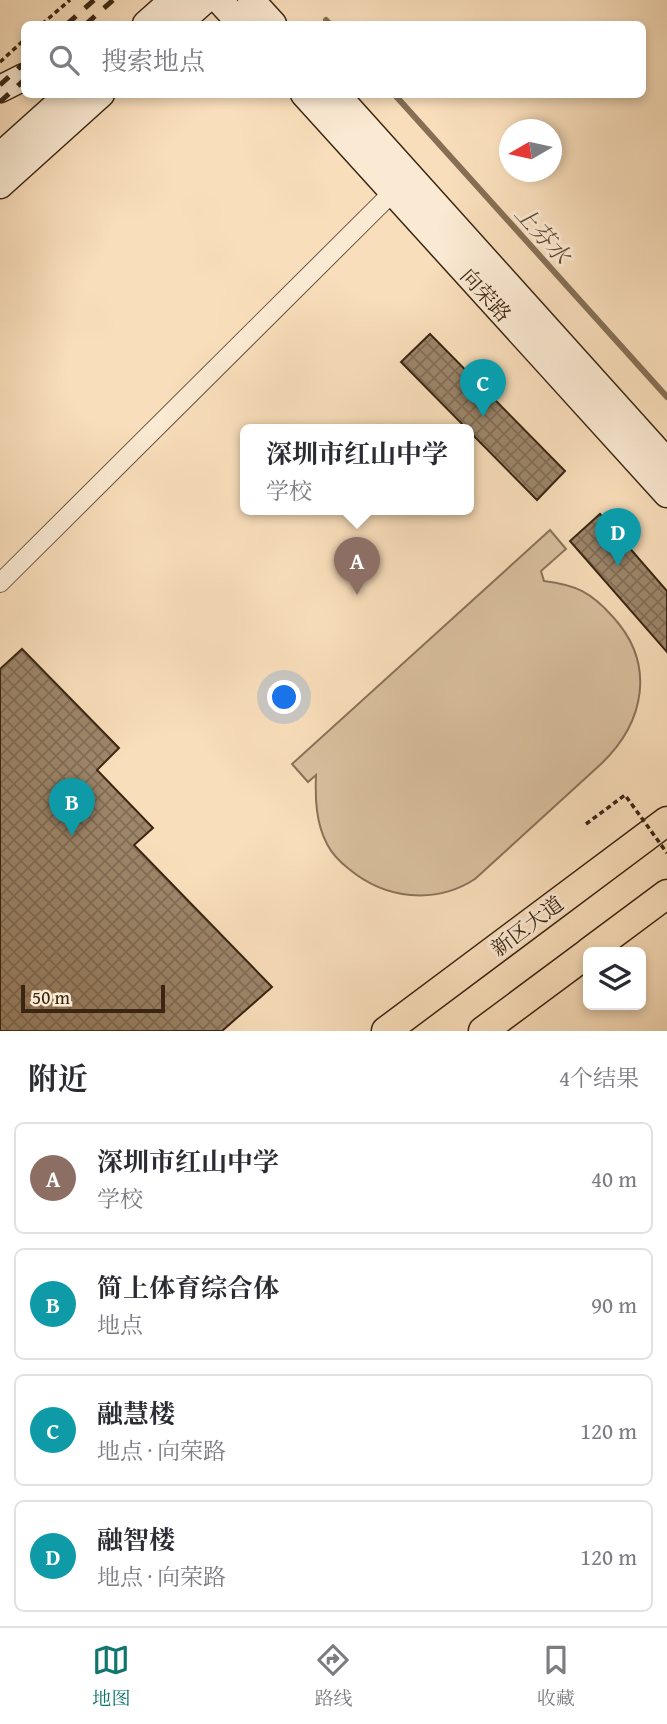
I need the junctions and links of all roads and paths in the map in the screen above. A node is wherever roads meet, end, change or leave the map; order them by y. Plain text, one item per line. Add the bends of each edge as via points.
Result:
1 (69, 0) edge
2 (173, 0) edge
3 (205, 0) edge
4 (219, 0) edge
5 (251, 0) edge
6 (45, 21) edge
7 (149, 21) edge
8 (181, 21) edge
9 (238, 21) edge
10 (270, 21) edge
11 (21, 43) edge
12 (0, 62) edge
13 (21, 79) edge
14 (0, 89) edge
15 (65, 98) edge
16 (97, 98) edge
17 (308, 98) edge
18 (340, 98) edge
19 (0, 156) edge
20 (0, 185) edge
21 (393, 192) junction
22 (667, 462) edge
23 (667, 494) edge
24 (0, 583) edge
25 (667, 821) edge
26 (586, 824) dead end
27 (667, 853) edge
28 (667, 894) edge
29 (595, 947) edge
30 (583, 956) edge
31 (386, 1031) edge
32 (483, 1031) edge

1 - 6 path
2 - 7 main road
3 - 8 main road
4 - 9 main road
5 - 10 main road
11 - 12 path
13 - 14 main road
15 - 19 main road
16 - 20 main road
17 - 21 main road, 向荣路
18 - 22 main road, 向荣路
21 - 23 main road, 向荣路
21 - 24 street
25 - 31 main road, 新区大道
26 - 27 path, bridge via 625,795
28 - 29 main road
30 - 32 main road

